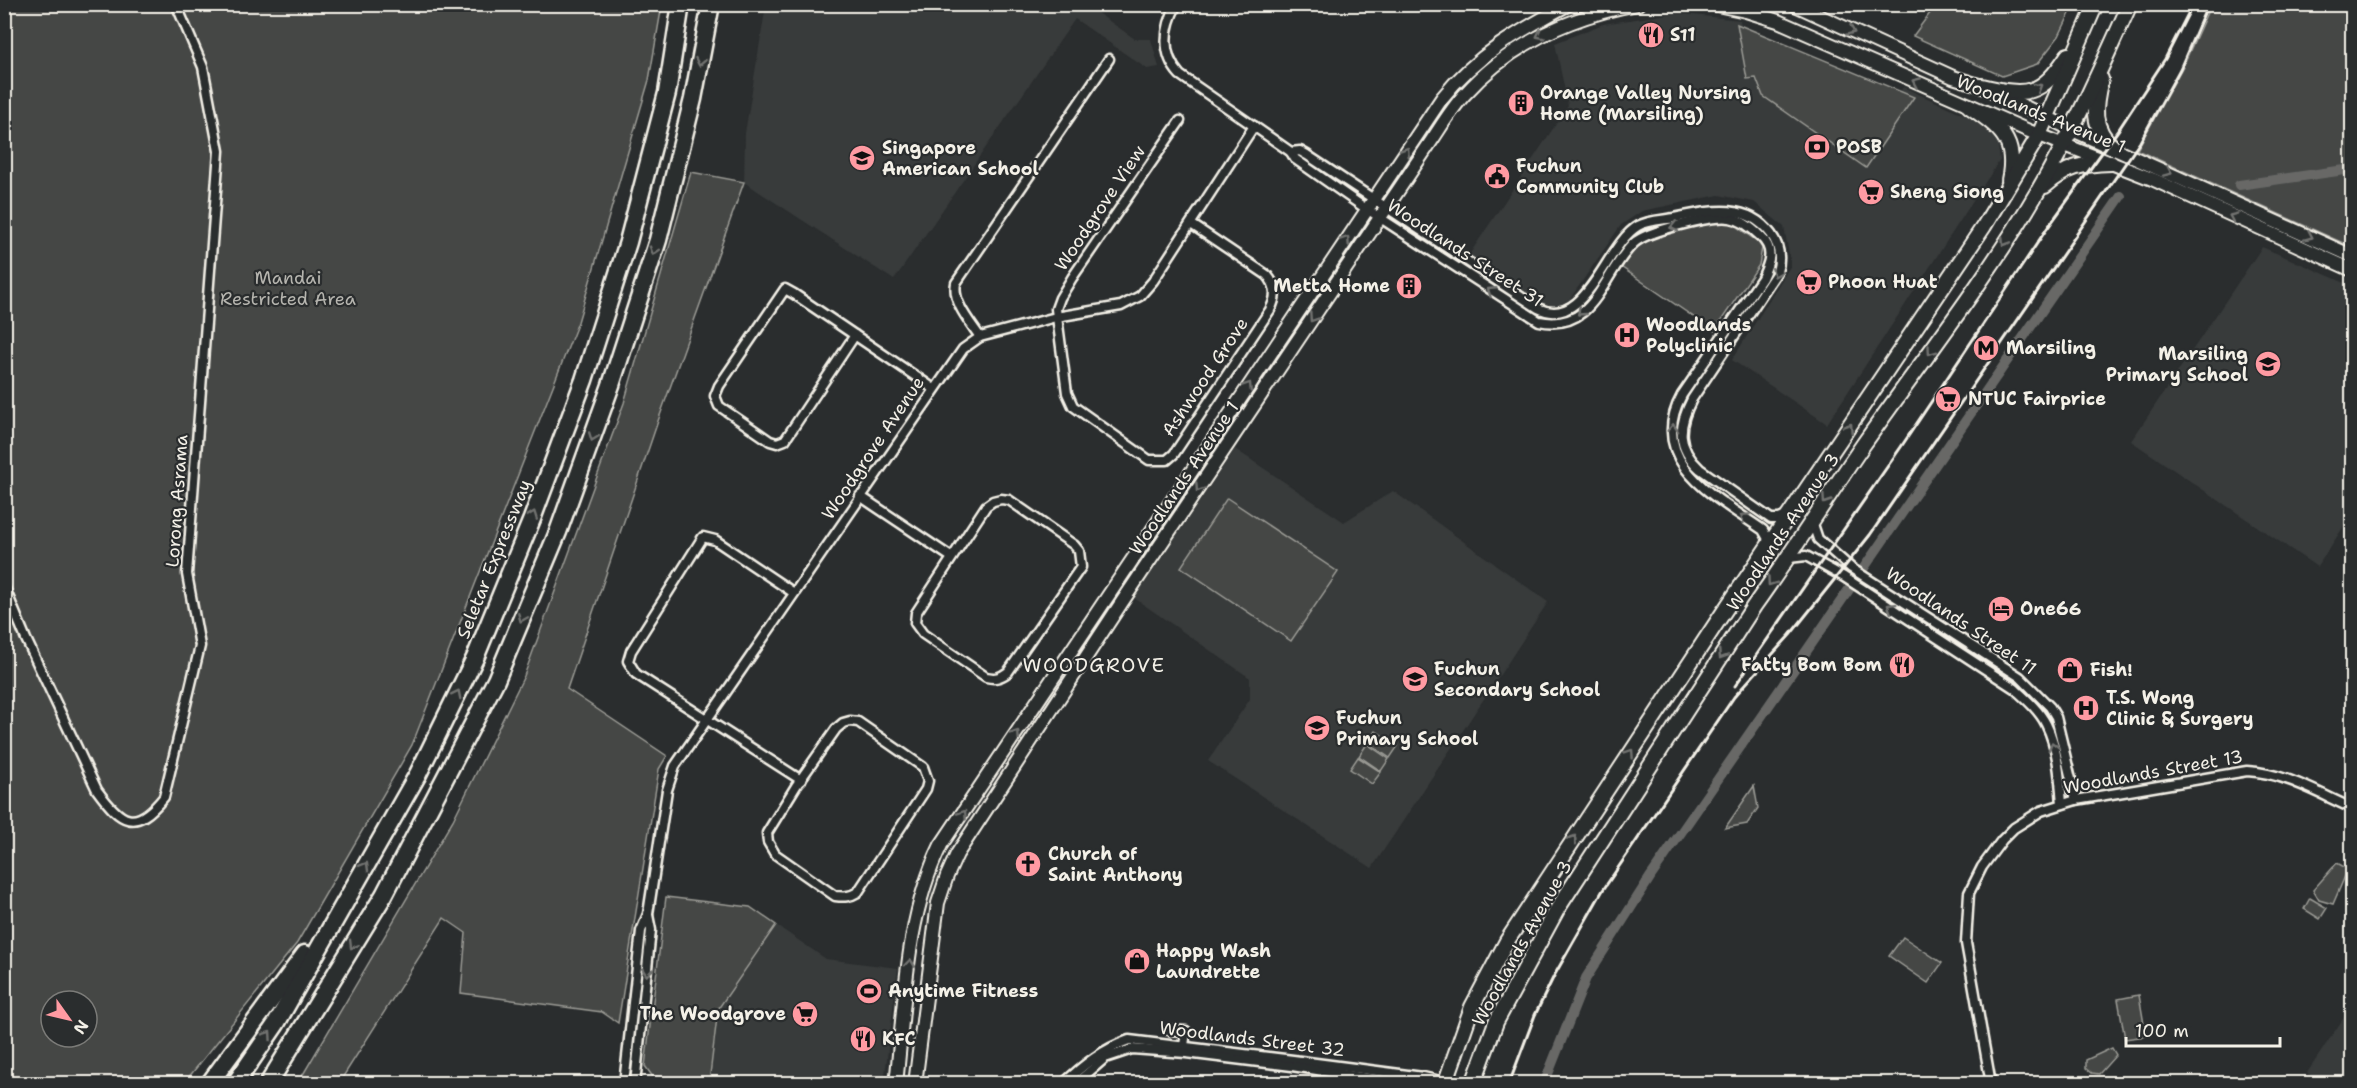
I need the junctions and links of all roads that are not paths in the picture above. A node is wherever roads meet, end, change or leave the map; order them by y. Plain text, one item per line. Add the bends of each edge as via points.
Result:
1 (176, 4) edge
2 (681, 4) edge
3 (711, 4) edge
4 (1177, 4) edge
5 (1569, 4) edge
6 (1712, 4) edge
7 (1793, 4) edge
8 (2096, 4) edge
9 (2130, 4) edge
10 (1636, 5) edge
11 (2090, 19) junction
12 (2111, 45) junction
13 (1109, 59) dead end
14 (1982, 86) junction
15 (1969, 105) junction
16 (2048, 118) junction
17 (1179, 121) dead end
18 (1254, 126) junction
19 (2072, 130) junction
20 (2039, 135) junction
21 (2064, 145) junction
22 (2114, 148) junction
23 (2111, 163) junction
24 (2007, 188) junction
25 (2037, 193) junction
26 (1370, 204) junction
27 (1383, 212) junction
28 (1191, 224) junction
29 (2352, 255) edge
30 (2352, 270) edge
31 (1056, 317) junction
32 (855, 335) junction
33 (980, 337) junction
34 (934, 388) junction
35 (860, 496) junction
36 (1789, 515) junction
37 (1812, 521) junction
38 (1768, 546) junction
39 (951, 557) junction
40 (1788, 558) junction
41 (4, 586) edge
42 (794, 593) junction
43 (706, 720) junction
44 (801, 780) junction
45 (2076, 800) junction
46 (2062, 804) junction
47 (2352, 808) edge
48 (346, 900) junction
49 (648, 914) junction
50 (1167, 1030) dead end
51 (1185, 1046) junction
52 (1476, 1080) edge
53 (209, 1083) edge
54 (235, 1083) edge
55 (267, 1083) edge
56 (624, 1083) edge
57 (636, 1083) edge
58 (896, 1083) edge
59 (915, 1083) edge
60 (1063, 1083) edge
61 (1075, 1083) edge
62 (1405, 1083) edge
63 (1447, 1083) edge
64 (1991, 1083) edge

1 - 41 street, Lorong Asrama via 204,67 219,151 187,574 200,646 164,797 152,813 140,819 124,818 112,811 97,790
48 -> 2 highway, Seletar Expressway via 418,774 475,658 584,380 628,242 667,93
3 -> 55 highway via 693,99 658,240 558,532 496,680 389,884
4 - 18 street via 1167,33 1167,54 1175,70
26 -> 5 main road, Woodlands Avenue 1 via 1436,106 1464,73 1486,53
15 -> 6 main road, Woodlands Avenue 1 via 1778,21
7 -> 14 main road, Woodlands Avenue 1 via 1953,77
8 - 11 main road, Woodlands Avenue 3
9 - 12 main road, Woodlands Avenue 3
10 -> 27 main road, Woodlands Avenue 1 via 1561,25 1503,58 1463,96
14 -> 11 main road via 2019,93 2038,88 2060,67
11 - 16 main road, Woodlands Avenue 3
12 - 19 main road, Woodlands Avenue 3
12 - 22 main road via 2100,84 2096,123 2103,138
13 - 33 street via 956,283 957,299
14 - 16 main road, Woodlands Avenue 1
15 - 20 main road, Woodlands Avenue 1
15 - 24 main road via 1998,129 2010,146
16 - 19 main road, Woodlands Avenue 1
16 - 20 main road, Woodlands Avenue 3
17 - 31 street, Woodgrove View via 1059,298
18 - 26 street via 1291,152 1300,151
18 - 28 street, Woodgrove Avenue
19 - 21 main road, Woodlands Avenue 3
19 - 22 main road, Woodlands Avenue 1
20 - 21 main road, Woodlands Avenue 1
20 - 24 main road, Woodlands Avenue 3
21 - 23 main road, Woodlands Avenue 1
21 - 25 main road, Woodlands Avenue 3
22 -> 29 main road, Woodlands Avenue 1
23 - 25 main road via 2072,167
30 -> 23 main road, Woodlands Avenue 1
36 -> 24 main road, Woodlands Avenue 3
25 -> 37 main road, Woodlands Avenue 3 via 1965,304
26 - 27 street
58 -> 26 main road, Woodlands Avenue 1 via 919,903 941,845
27 -> 36 street, Woodlands Street 31 via 1538,308 1558,313 1579,302 1625,238 1641,224 1716,210 1742,213 1758,221 1777,243 1777,272 1692,399 1682,422 1682,445 1700,469 1771,519
38 -> 27 street, Woodlands Street 31 via 1763,530 1690,476 1672,441 1674,411 1769,263 1770,251 1761,236 1744,223 1716,217 1650,233 1629,247 1585,311 1560,324 1532,318
27 -> 59 main road, Woodlands Avenue 1 via 957,854 938,903
28 - 31 street, Woodgrove Avenue via 1148,289 1130,303
28 - 31 street, Ashwood Grove via 1267,275 1276,295 1270,310 1167,460 1149,460 1073,406 1067,393
31 - 33 street, Woodgrove Avenue
32 - 32 street via 784,440 770,441 719,406 715,396 719,386 785,289
32 - 34 street
33 - 34 street, Woodgrove Avenue via 958,353
34 - 35 street, Woodgrove Avenue
35 - 39 street
35 - 42 street, Woodgrove Avenue
36 - 38 main road, Woodlands Avenue 3
37 - 40 main road, Woodlands Avenue 3
37 - 45 street, Woodlands Street 11 via 1818,539 1851,568 2020,677 2044,700 2056,717
63 -> 38 main road, Woodlands Avenue 3 via 1472,1008 1507,941
39 - 39 street via 986,506 1001,499 1009,500 1079,551 1081,567 1002,677 986,677 923,634 915,623 916,613
46 -> 40 street, Woodlands Street 11 via 2054,747 2046,724 2014,688 1844,577 1806,556
40 -> 52 main road, Woodlands Avenue 3 via 1558,908 1496,1022
42 - 43 street, Woodgrove Avenue
42 - 43 street via 715,540 703,537 628,661 636,674
43 - 44 street
43 - 49 street, Woodgrove Avenue via 675,766
44 - 44 street via 836,729 850,721 858,722 923,767 928,781 927,789 858,892 843,897 835,896 770,849 768,833
45 - 46 street, Woodlands Street 13
45 - 47 street, Woodlands Street 13 via 2247,771 2286,778
46 - 64 street, Woodlands Street 13 via 2041,811 2014,828 1982,867 1970,893 1968,964
48 - 53 highway
54 -> 48 highway, Seletar Expressway via 276,1024
49 - 56 street, Woodgrove Avenue via 640,931
49 -> 57 street, Woodgrove Avenue via 651,930
50 - 51 street via 1186,1031
51 - 60 street, Woodlands Street 32 via 1129,1040 1095,1057
51 - 63 street, Woodlands Street 32
56 - 57 street
61 - 62 street, Woodlands Street 32 via 1105,1058 1132,1049

